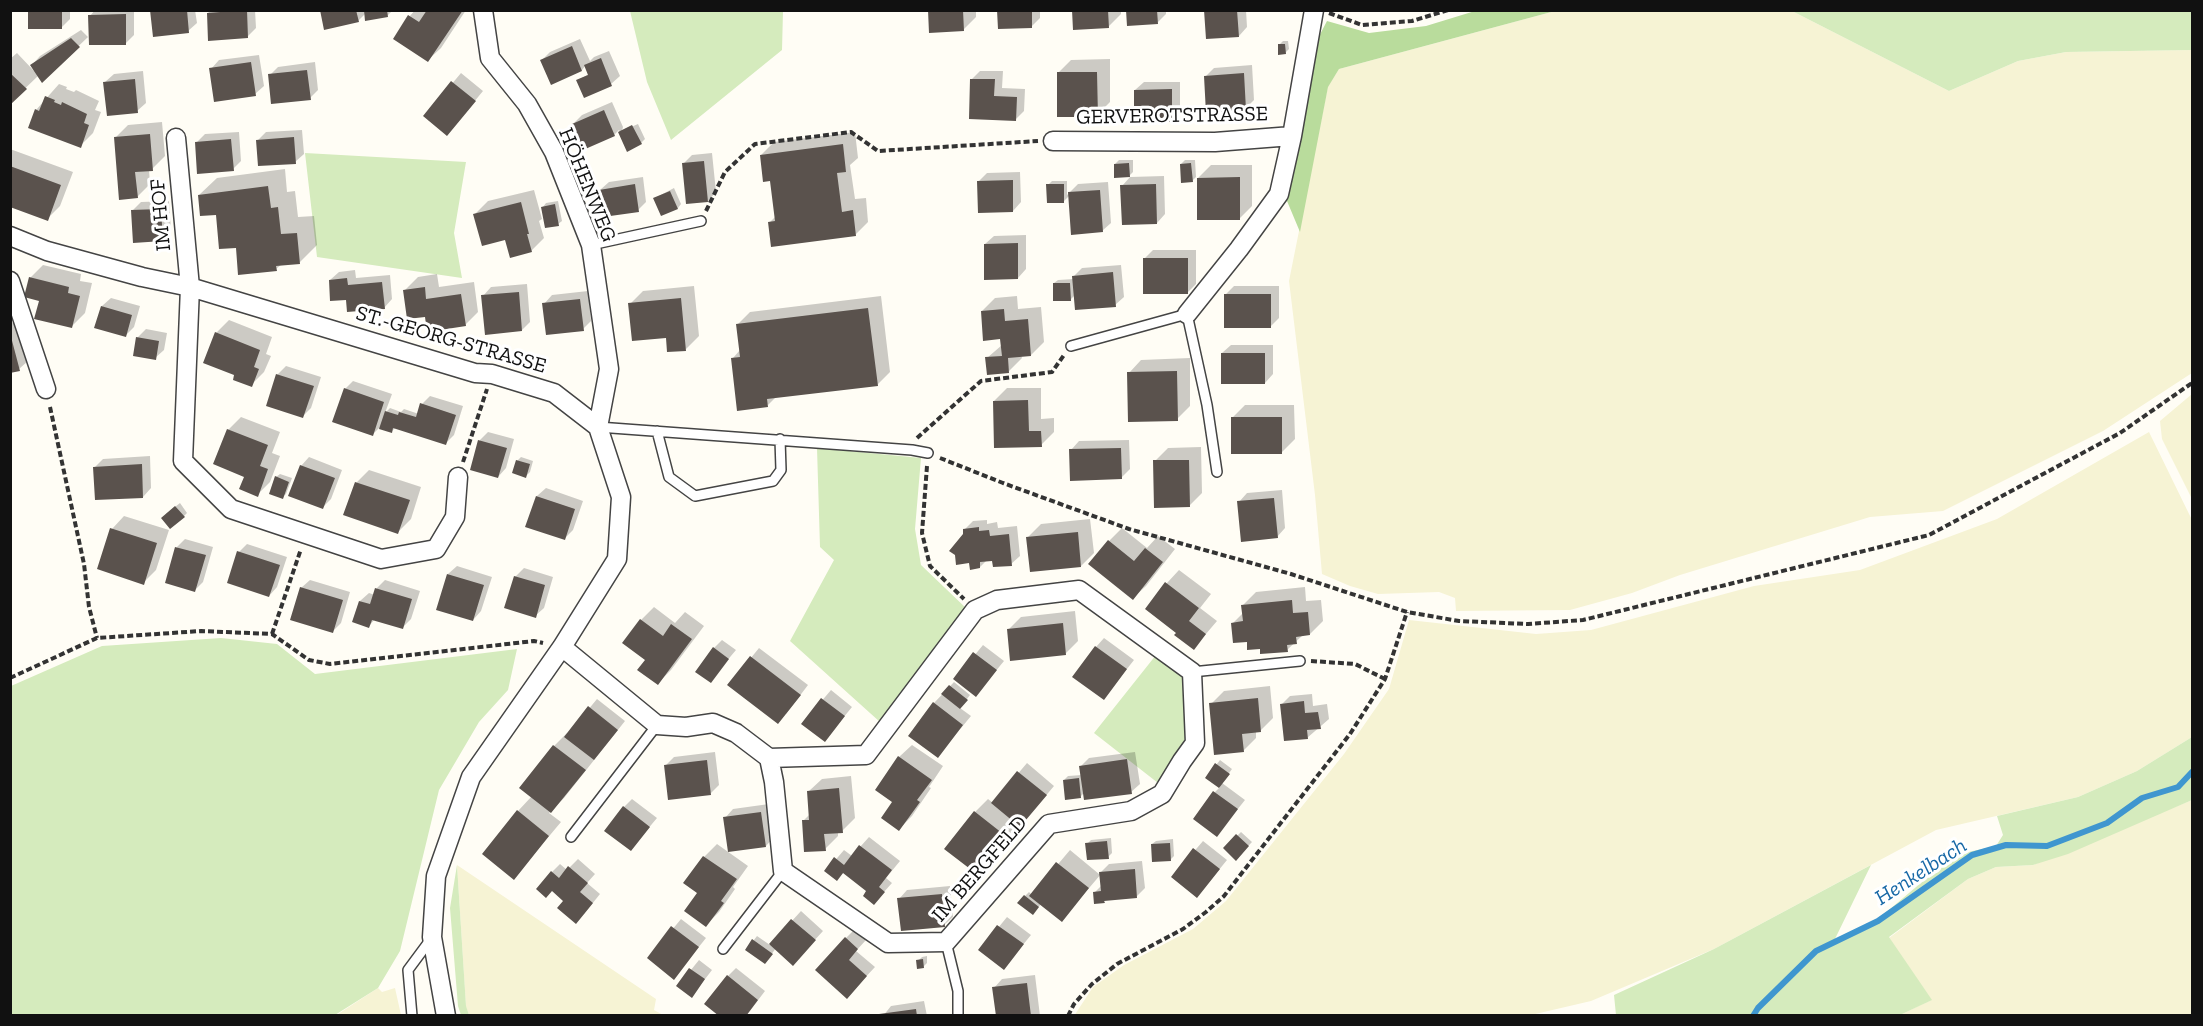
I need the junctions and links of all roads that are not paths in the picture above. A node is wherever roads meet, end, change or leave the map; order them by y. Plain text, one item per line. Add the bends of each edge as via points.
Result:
1 (483, 10) edge
2 (1314, 10) edge
3 (1292, 136) junction
4 (176, 138) dead end
5 (1053, 141) road end
6 (701, 221) road end
7 (10, 236) edge
8 (591, 245) junction
9 (10, 281) edge
10 (190, 287) junction
11 (1187, 314) junction
12 (1071, 346) road end
13 (46, 389) road end
14 (598, 427) junction
15 (657, 431) junction
16 (780, 439) junction
17 (928, 453) road end
18 (1217, 472) dead end
19 (458, 477) road end
20 (562, 647) junction
21 (1300, 661) road end
22 (1192, 672) junction
23 (657, 725) junction
24 (769, 758) junction
25 (571, 837) dead end
26 (783, 871) junction
27 (432, 937) junction
28 (946, 942) junction
29 (723, 950) dead end
30 (412, 1016) edge
31 (446, 1016) edge
32 (958, 1016) edge

1 - 8 street, HÖHENWEG via 490,58 527,104 554,152
2 - 3 street
3 - 5 street, GERVEROTSTRASSE via 1215,142
3 - 11 street via 1279,195
4 - 10 street, IM HOF
6 - 8 lane
7 - 10 street, ST.-GEORG-STRASSE via 47,251
8 - 14 street, HÖHENWEG via 609,369
9 - 13 street
10 - 14 street, ST.-GEORG-STRASSE via 554,393
10 - 19 street, IM HOF via 183,461 231,509 381,559 436,549 455,517
11 - 12 lane
11 - 18 lane
14 - 15 lane
14 - 20 street via 621,497 617,559
15 - 16 lane
15 - 16 lane via 669,477 695,496 773,481 781,470
16 - 17 lane
20 - 23 street
20 - 27 street via 471,777 436,876
21 - 22 lane
22 - 24 street via 1079,590 997,600 975,610 866,755
22 - 28 street, IM BERGFELD via 1195,743 1162,794 1131,811 1049,824
23 - 24 street via 686,727 713,723 736,732
23 - 25 lane
24 - 26 street
26 - 28 street, IM BERGFELD via 888,943
26 - 29 lane
27 - 30 lane via 408,970
27 - 31 street
28 - 32 lane, IM BERGFELD via 958,991

